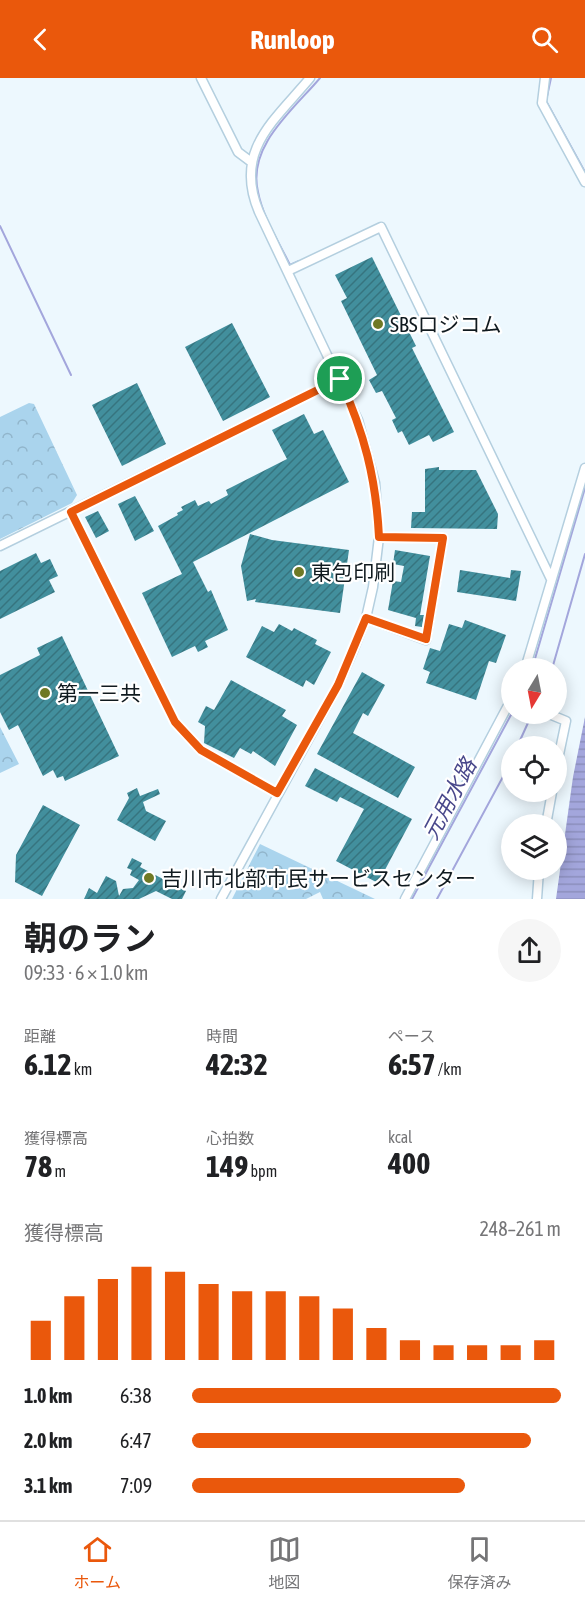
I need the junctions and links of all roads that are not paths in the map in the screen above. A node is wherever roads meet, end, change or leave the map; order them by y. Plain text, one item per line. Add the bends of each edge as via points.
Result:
1 (201, 78) edge
2 (310, 78) edge
3 (545, 78) edge
4 (250, 161) junction
5 (585, 182) edge
6 (288, 271) junction
7 (340, 379) junction
8 (585, 468) edge
9 (71, 512) junction
10 (379, 537) junction
11 (0, 546) edge
12 (551, 579) junction
13 (366, 618) junction
14 (528, 658) edge
15 (501, 719) edge
16 (277, 793) junction
17 (538, 880) edge
18 (221, 899) edge
19 (405, 899) edge
20 (537, 899) edge

1 - 4 street via 238,152
2 - 4 street via 262,135
3 - 5 street via 542,103
4 - 6 street via 254,200
6 - 7 street
6 - 12 street via 381,227
7 - 9 street
7 - 10 street via 368,450
8 - 12 street
9 - 11 street
9 - 16 street via 175,722 201,750
10 - 13 street
10 - 13 street via 443,538 426,639
12 - 14 street
13 - 16 street via 338,685
15 - 19 street
16 - 18 street
17 - 20 street

